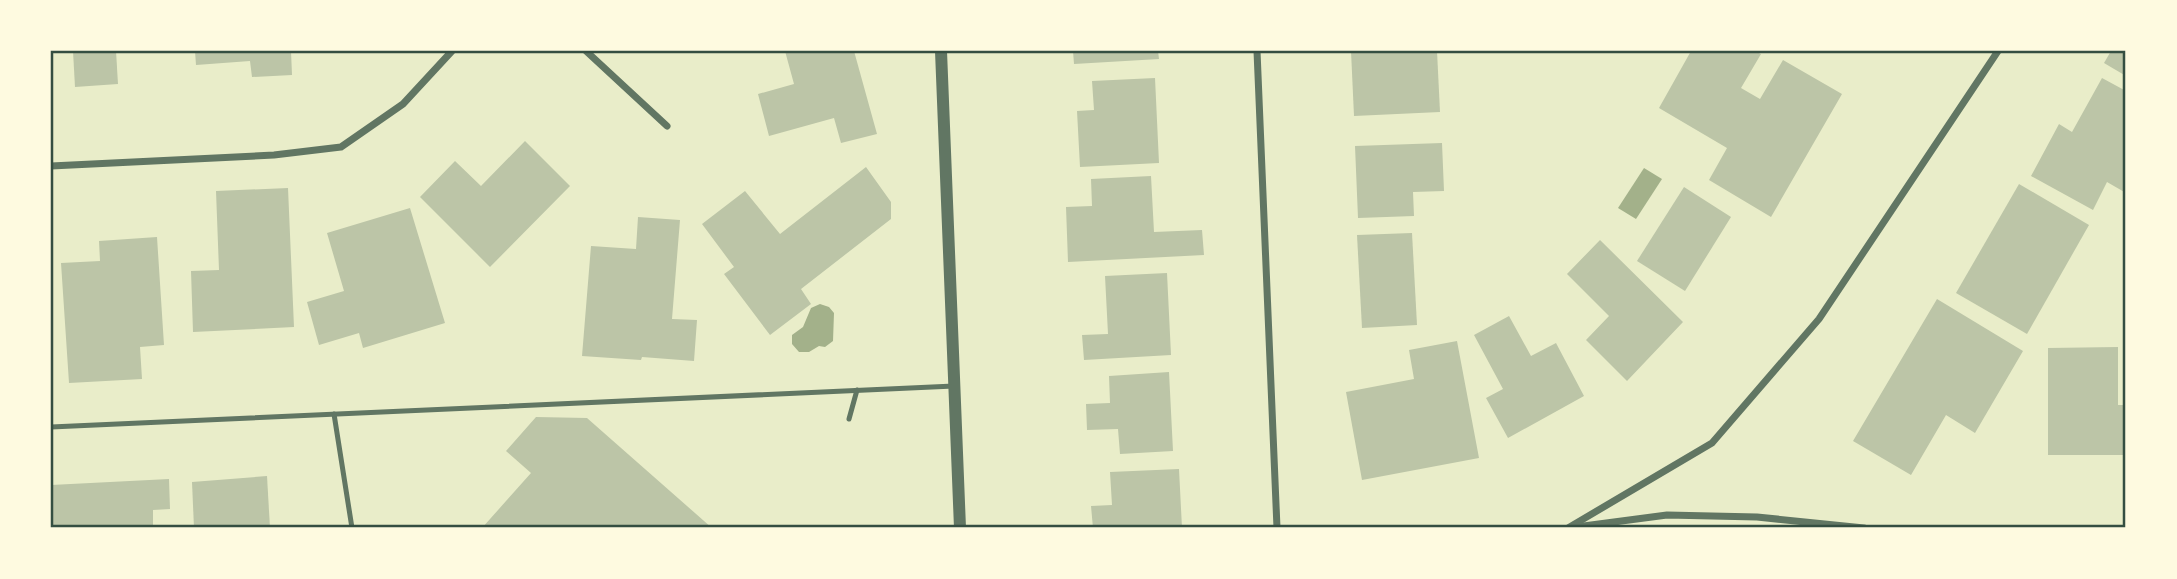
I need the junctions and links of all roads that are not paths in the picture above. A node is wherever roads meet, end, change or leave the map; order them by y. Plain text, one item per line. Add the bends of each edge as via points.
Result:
1 (452, 51) edge
2 (586, 51) edge
3 (941, 51) edge
4 (1257, 51) edge
5 (1998, 51) edge
6 (667, 126) dead end
7 (51, 166) edge
8 (954, 386) junction
9 (857, 390) junction
10 (334, 414) junction
11 (849, 419) dead end
12 (51, 427) edge
13 (352, 528) edge
14 (960, 528) edge
15 (1277, 528) edge
16 (1569, 528) edge
17 (1864, 528) edge

1 - 7 street via 403,104 341,147 274,155
2 - 6 street
3 - 8 street
4 - 15 street
5 - 16 street via 1819,319 1712,443
8 - 9 lane
8 - 14 street
9 - 10 lane
9 - 11 lane
10 - 12 lane
10 - 13 lane
16 - 17 street via 1667,515 1757,517

